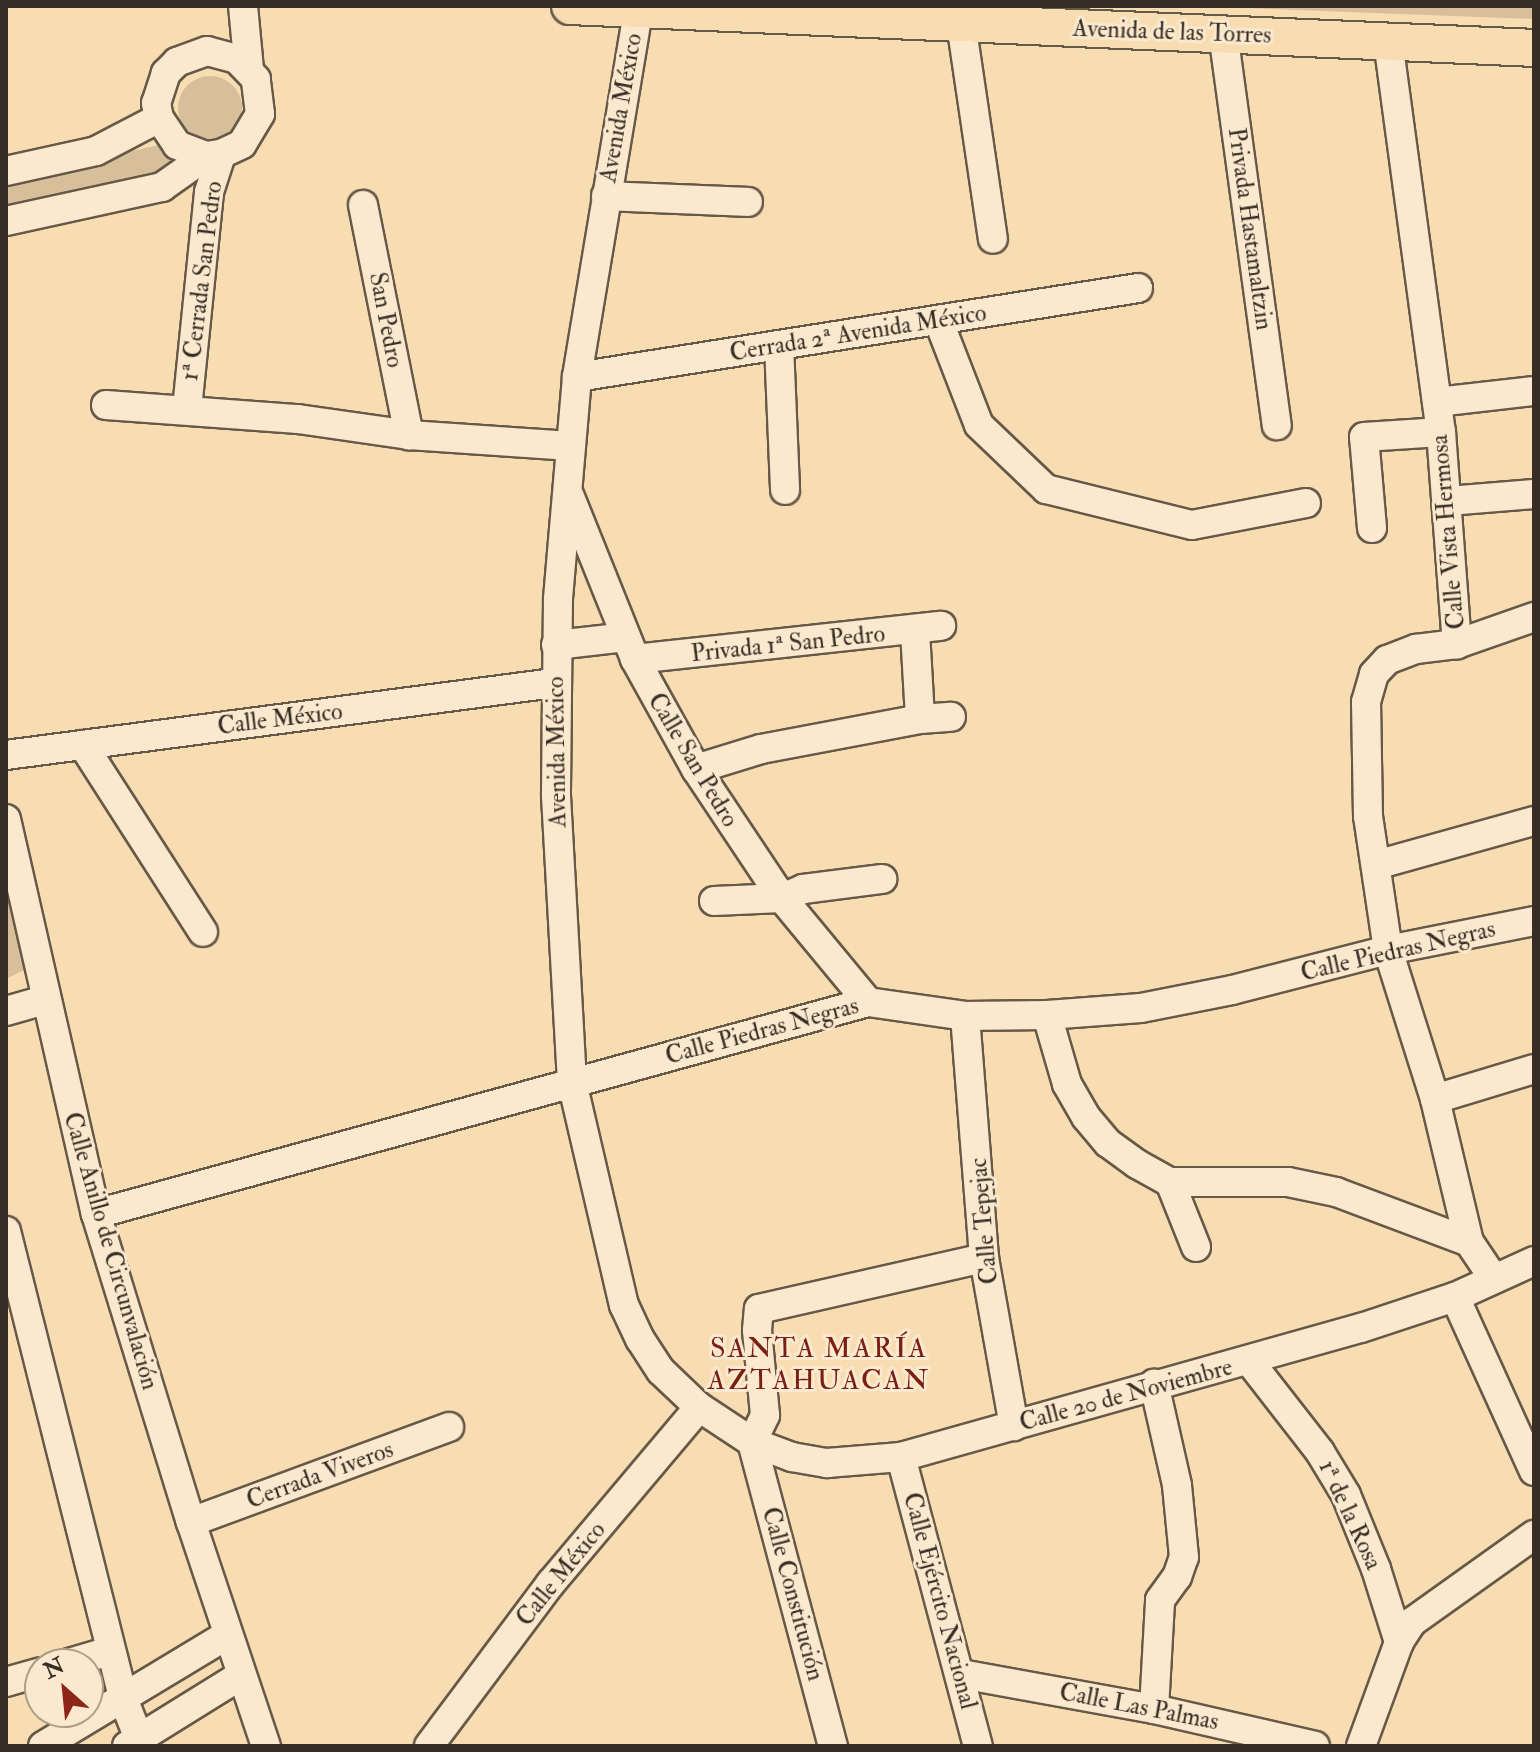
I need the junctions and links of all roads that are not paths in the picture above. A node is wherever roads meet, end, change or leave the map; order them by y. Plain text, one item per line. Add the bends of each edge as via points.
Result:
1 (243, 6) edge
2 (570, 6) edge
3 (638, 8) edge
4 (724, 10) edge
5 (961, 23) junction
6 (1223, 33) junction
7 (1388, 41) junction
8 (1534, 48) edge
9 (249, 69) junction
10 (159, 118) junction
11 (213, 155) junction
12 (6, 171) edge
13 (606, 196) junction
14 (748, 202) dead end
15 (363, 205) dead end
16 (6, 221) edge
17 (993, 239) dead end
18 (1138, 288) dead end
19 (939, 322) junction
20 (779, 345) junction
21 (577, 377) junction
22 (1534, 391) edge
23 (1437, 402) junction
24 (106, 405) dead end
25 (187, 409) junction
26 (1277, 425) dead end
27 (1441, 432) junction
28 (409, 435) junction
29 (571, 446) junction
30 (567, 490) junction
31 (785, 490) dead end
32 (1534, 494) edge
33 (1448, 501) junction
34 (1306, 503) dead end
35 (1372, 528) dead end
36 (1534, 617) edge
37 (1457, 644) junction
38 (556, 645) junction
39 (631, 648) junction
40 (554, 683) junction
41 (951, 717) dead end
42 (920, 719) junction
43 (83, 745) junction
44 (6, 755) edge
45 (696, 769) junction
46 (6, 819) edge
47 (1534, 821) edge
48 (1376, 865) junction
49 (882, 879) dead end
50 (782, 898) junction
51 (714, 901) dead end
52 (1534, 921) edge
53 (203, 932) dead end
54 (1388, 950) junction
55 (45, 1000) junction
56 (868, 1002) junction
57 (6, 1011) edge
58 (1047, 1015) junction
59 (965, 1016) junction
60 (1534, 1069) edge
61 (572, 1082) junction
62 (1435, 1099) junction
63 (1170, 1182) junction
64 (96, 1214) junction
65 (6, 1231) edge
66 (1469, 1242) junction
67 (1196, 1247) dead end
68 (984, 1258) junction
69 (1534, 1261) edge
70 (1494, 1279) junction
71 (1455, 1297) junction
72 (1250, 1362) junction
73 (1154, 1384) junction
74 (699, 1407) junction
75 (1014, 1426) junction
76 (449, 1427) dead end
77 (752, 1442) junction
78 (901, 1457) junction
79 (1534, 1471) edge
80 (191, 1522) junction
81 (1534, 1535) edge
82 (227, 1635) junction
83 (1399, 1642) junction
84 (110, 1651) junction
85 (104, 1653) edge
86 (961, 1674) junction
87 (240, 1676) junction
88 (123, 1698) junction
89 (1154, 1709) junction
90 (1272, 1741) edge
91 (133, 1742) edge
92 (43, 1746) edge
93 (266, 1746) edge
94 (429, 1746) edge
95 (833, 1746) edge
96 (978, 1746) edge
97 (1315, 1746) edge
98 (1361, 1746) edge

1 - 9 street
2 - 3 main road, Avenida de las Torres
3 - 4 main road, Avenida de las Torres
3 - 13 street, Avenida México
4 - 5 main road, Avenida de las Torres
5 - 6 main road, Avenida de las Torres
5 - 17 street
6 - 7 main road, Avenida de las Torres
6 - 26 street, Privada Hastamaltzin
7 - 8 main road, Avenida de las Torres
7 - 23 street, Calle Vista Hermosa
9 - 10 street via 223,53 207,51 184,58 159,87
9 - 11 street via 260,90 257,125 242,144
10 - 11 street via 177,145
10 - 12 street via 96,151
11 - 16 street via 162,187
11 - 25 street, 1ª Cerrada San Pedro
13 - 14 street
13 - 21 street, Avenida México
15 - 28 street, San Pedro
18 - 19 street, Cerrada 2ª Avenida México
19 - 20 street, Cerrada 2ª Avenida México
19 - 34 street via 979,425 1046,489 1192,525
20 - 21 street, Cerrada 2ª Avenida México
20 - 31 street
21 - 29 street, Avenida México
22 - 23 street
23 - 27 street, Calle Vista Hermosa
24 - 25 street
25 - 28 street
27 - 33 street, Calle Vista Hermosa
27 - 35 street via 1364,437
28 - 29 street
29 - 30 street, Avenida México
30 - 38 street, Avenida México
30 - 39 street, Calle San Pedro
32 - 33 street
33 - 37 street, Calle Vista Hermosa
36 - 37 street
37 - 48 street, Calle Vista Hermosa via 1416,649 1387,660 1374,674 1366,702 1368,816
38 - 39 street, Privada 1ª San Pedro
38 - 40 street, Avenida México
39 - 42 street, Privada 1ª San Pedro via 928,629
39 - 45 street, Calle San Pedro
40 - 43 street, Calle México
40 - 61 street, Avenida México
41 - 42 street
42 - 45 street via 761,749
43 - 44 street, Calle México
43 - 53 street
45 - 50 street, Calle San Pedro
46 - 55 street, Calle Anillo de Circunvalación
47 - 48 street
48 - 54 street, Calle Vista Hermosa
49 - 50 street via 803,889
50 - 51 street
50 - 56 street, Calle San Pedro
52 - 54 street, Calle Piedras Negras
54 - 58 street, Calle Piedras Negras via 1141,1008
54 - 62 street, Calle Vista Hermosa
55 - 57 street
55 - 64 street, Calle Anillo de Circunvalación
56 - 59 street, Calle Piedras Negras
56 - 61 street, Calle Piedras Negras
58 - 59 street, Calle Piedras Negras
58 - 63 street via 1067,1084 1086,1117 1108,1143
59 - 68 street, Calle Tepejac
60 - 62 street
61 - 64 street, Calle Piedras Negras
61 - 74 street, Avenida México via 624,1305 661,1371
62 - 66 street, Calle Vista Hermosa
63 - 66 street via 1288,1182 1336,1192
63 - 67 street
64 - 80 street, Calle Anillo de Circunvalación
65 - 84 street
66 - 70 street, Calle Vista Hermosa
68 - 75 street, Calle Tepejac
68 - 77 street via 759,1309 765,1415
69 - 70 street, Calle 20 de Noviembre
70 - 71 street, Calle 20 de Noviembre
71 - 72 street, Calle 20 de Noviembre
71 - 79 street
72 - 73 street, Calle 20 de Noviembre
72 - 83 street, 1ª de la Rosa via 1320,1452 1346,1495
73 - 75 street, Calle 20 de Noviembre
73 - 89 street via 1177,1485 1184,1557 1160,1600
74 - 77 street, Avenida México
74 - 94 street, Calle México via 551,1583
75 - 78 street, Calle 20 de Noviembre
76 - 80 street, Cerrada Viveros
77 - 78 street, Calle 20 de Noviembre via 827,1463
77 - 95 street, Calle Constitución
78 - 86 street, Calle Ejército Nacional
80 - 82 street, Calle Anillo de Circunvalación
81 - 83 street via 1432,1605
82 - 87 street, Calle Anillo de Circunvalación
82 - 88 street
83 - 98 street
84 - 85 street
84 - 88 street
86 - 89 street, Calle Las Palmas
86 - 96 street, Calle Ejército Nacional
87 - 91 street
87 - 93 street, Calle Anillo de Circunvalación
88 - 91 street
88 - 92 street
89 - 90 street, Calle Las Palmas
90 - 97 street, Calle Las Palmas

